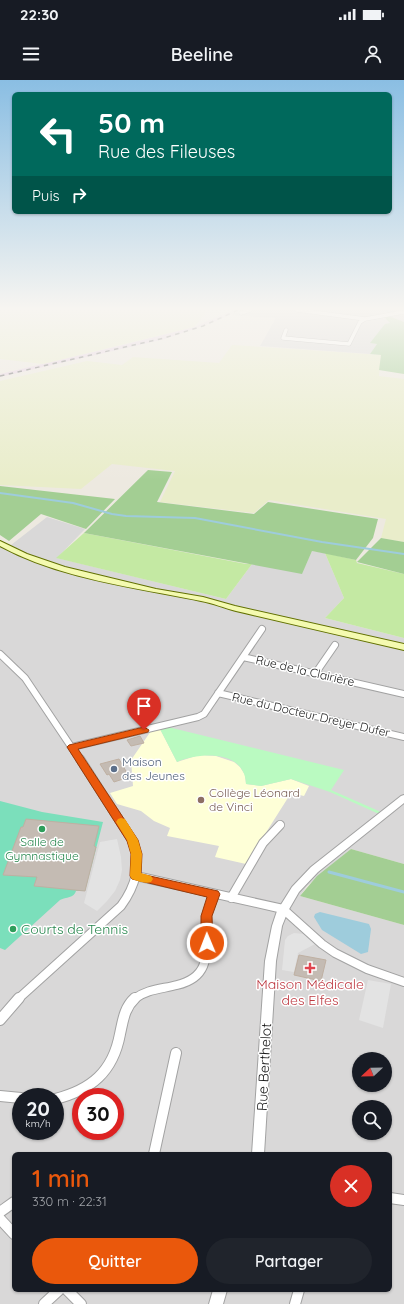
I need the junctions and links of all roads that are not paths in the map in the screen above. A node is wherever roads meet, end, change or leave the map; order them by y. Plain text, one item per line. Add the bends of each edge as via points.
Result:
1 (0, 543) edge
2 (0, 547) edge
3 (63, 569) junction
4 (262, 629) dead end
5 (334, 644) dead end
6 (404, 647) edge
7 (0, 654) edge
8 (243, 657) junction
9 (315, 674) junction
10 (218, 693) junction
11 (404, 694) edge
12 (404, 737) edge
13 (72, 747) junction
14 (404, 798) edge
15 (280, 825) dead end
16 (136, 876) junction
17 (214, 894) junction
18 (231, 898) junction
19 (283, 909) junction
20 (404, 982) edge
21 (0, 1020) edge
22 (176, 1053) dead end
23 (0, 1096) edge
24 (64, 1096) edge
25 (12, 1097) edge
26 (154, 1152) edge
27 (258, 1152) edge
28 (392, 1198) edge
29 (404, 1200) edge
30 (12, 1203) edge
31 (0, 1212) edge
32 (0, 1219) edge
33 (12, 1232) edge
34 (57, 1292) edge
35 (69, 1292) edge
36 (219, 1292) edge
37 (298, 1292) edge
38 (44, 1304) edge
39 (81, 1304) edge
40 (216, 1304) edge
41 (295, 1304) edge

1 - 3 main road via 24,556
2 - 3 main road via 29,562
3 - 6 main road via 189,601 233,608
4 - 8 street
5 - 9 street
7 - 13 street via 34,690
8 - 9 street, Rue de la Clairière
8 - 10 street, Rue de la Clairière
9 - 11 street, Rue de la Clairière
10 - 12 street, Rue du Docteur Dreyer Dufer
10 - 13 street, Rue de la Clairière via 206,711 198,717
13 - 16 street via 132,840 137,854
14 - 19 street, Rue Berthelot via 318,867 300,884
15 - 18 street via 263,843
16 - 17 street
16 - 21 street via 128,896 116,912 17,1000
17 - 18 street
17 - 24 street via 207,910 207,956 201,972 181,984 157,987 138,996 125,1011 116,1053 108,1069 82,1090
18 - 19 street
19 - 20 street via 322,944 335,952 367,969
19 - 27 street, Rue Berthelot via 273,944 270,971
22 - 26 street
23 - 25 street
28 - 29 street
30 - 31 street
32 - 33 street
34 - 38 street
35 - 39 street
36 - 40 street
37 - 41 street

